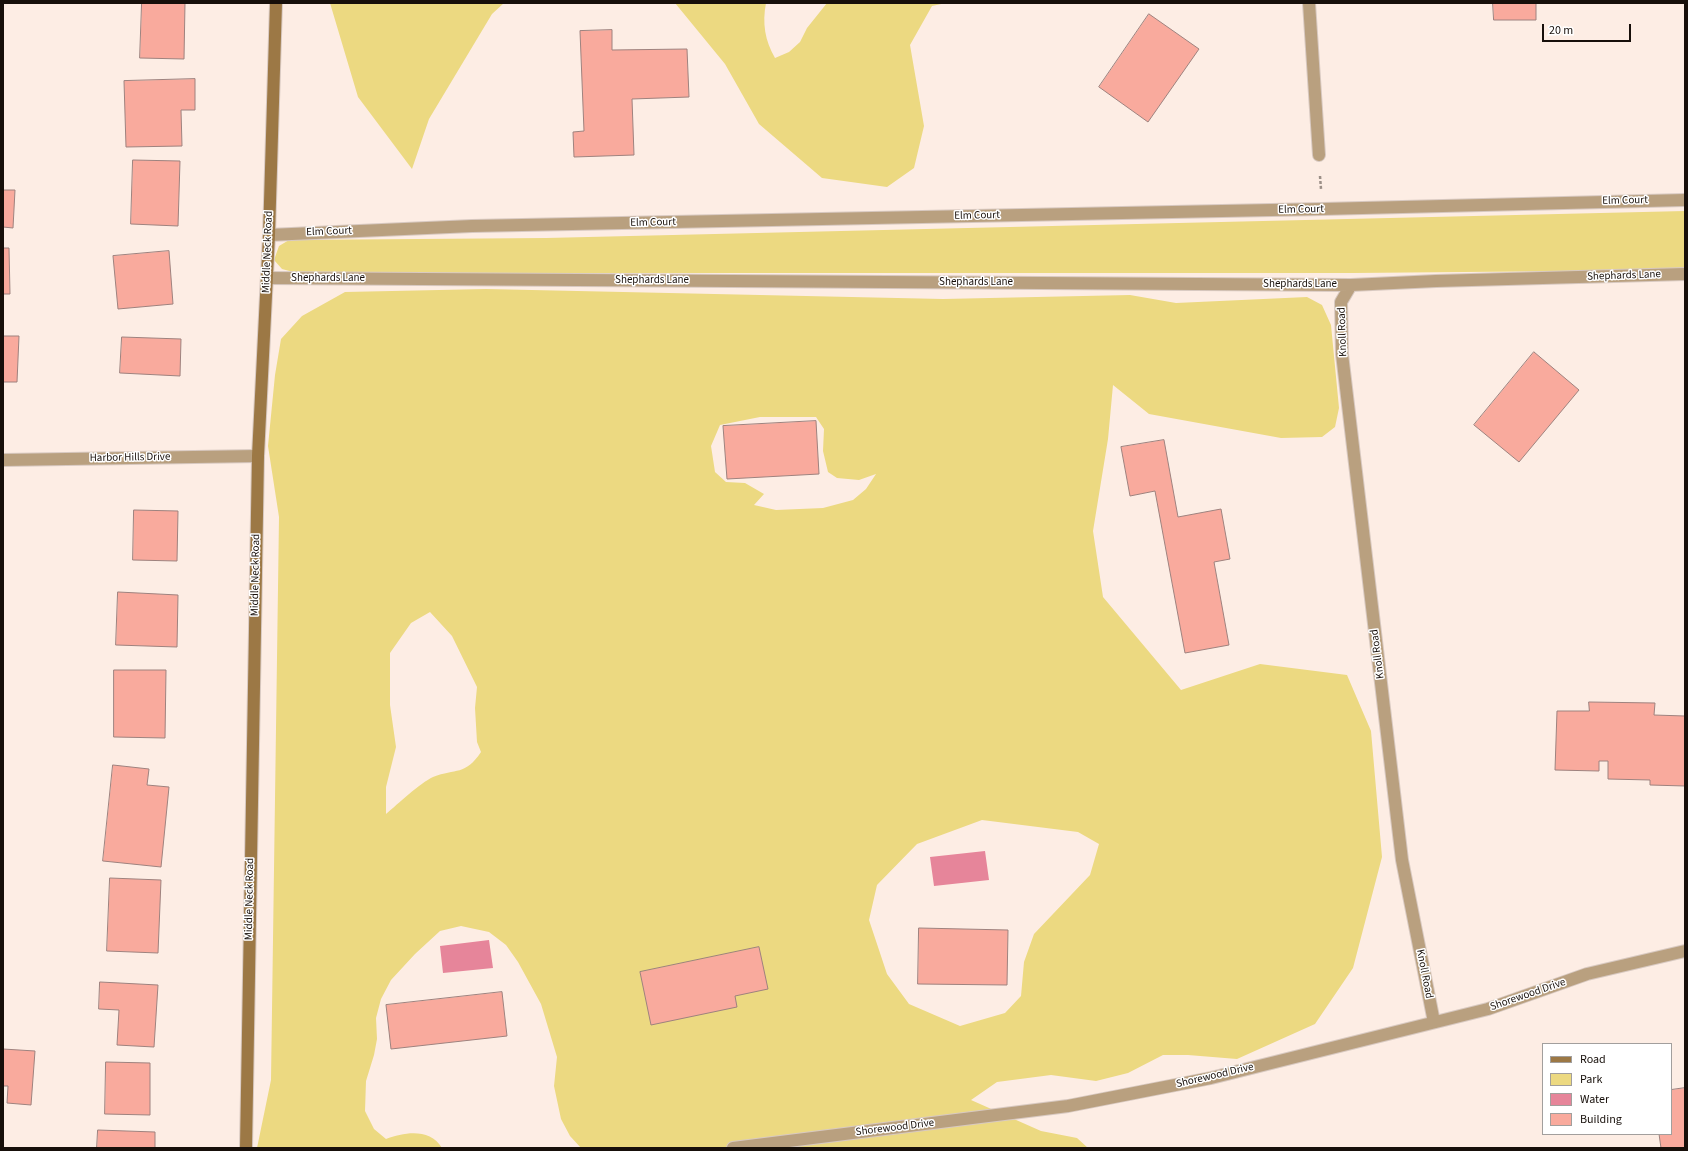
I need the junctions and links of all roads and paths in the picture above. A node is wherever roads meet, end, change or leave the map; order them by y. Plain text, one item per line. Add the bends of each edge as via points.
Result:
1 (276, 3) edge
2 (1309, 3) edge
3 (1319, 155) joint
4 (1685, 200) edge
5 (1322, 209) junction
6 (269, 235) junction
7 (1685, 274) edge
8 (267, 278) junction
9 (1351, 285) junction
10 (258, 456) junction
11 (3, 460) edge
12 (1685, 951) edge
13 (1434, 1022) junction
14 (246, 1148) edge
15 (733, 1148) edge

1 - 6 main road, Middle Neck Road
2 - 3 street
3 - 5 path
4 - 5 street, Elm Court
5 - 6 street, Elm Court via 472,226
6 - 8 main road, Middle Neck Road
7 - 9 street, Shephards Lane
8 - 9 street, Shephards Lane
8 - 10 main road, Middle Neck Road
9 - 13 street, Knoll Road via 1341,302 1342,354 1402,860
10 - 11 street, Harbor Hills Drive
10 - 14 main road, Middle Neck Road
12 - 13 street, Shorewood Drive via 1588,974 1488,1009
13 - 15 street, Shorewood Drive via 1211,1078 1068,1106

